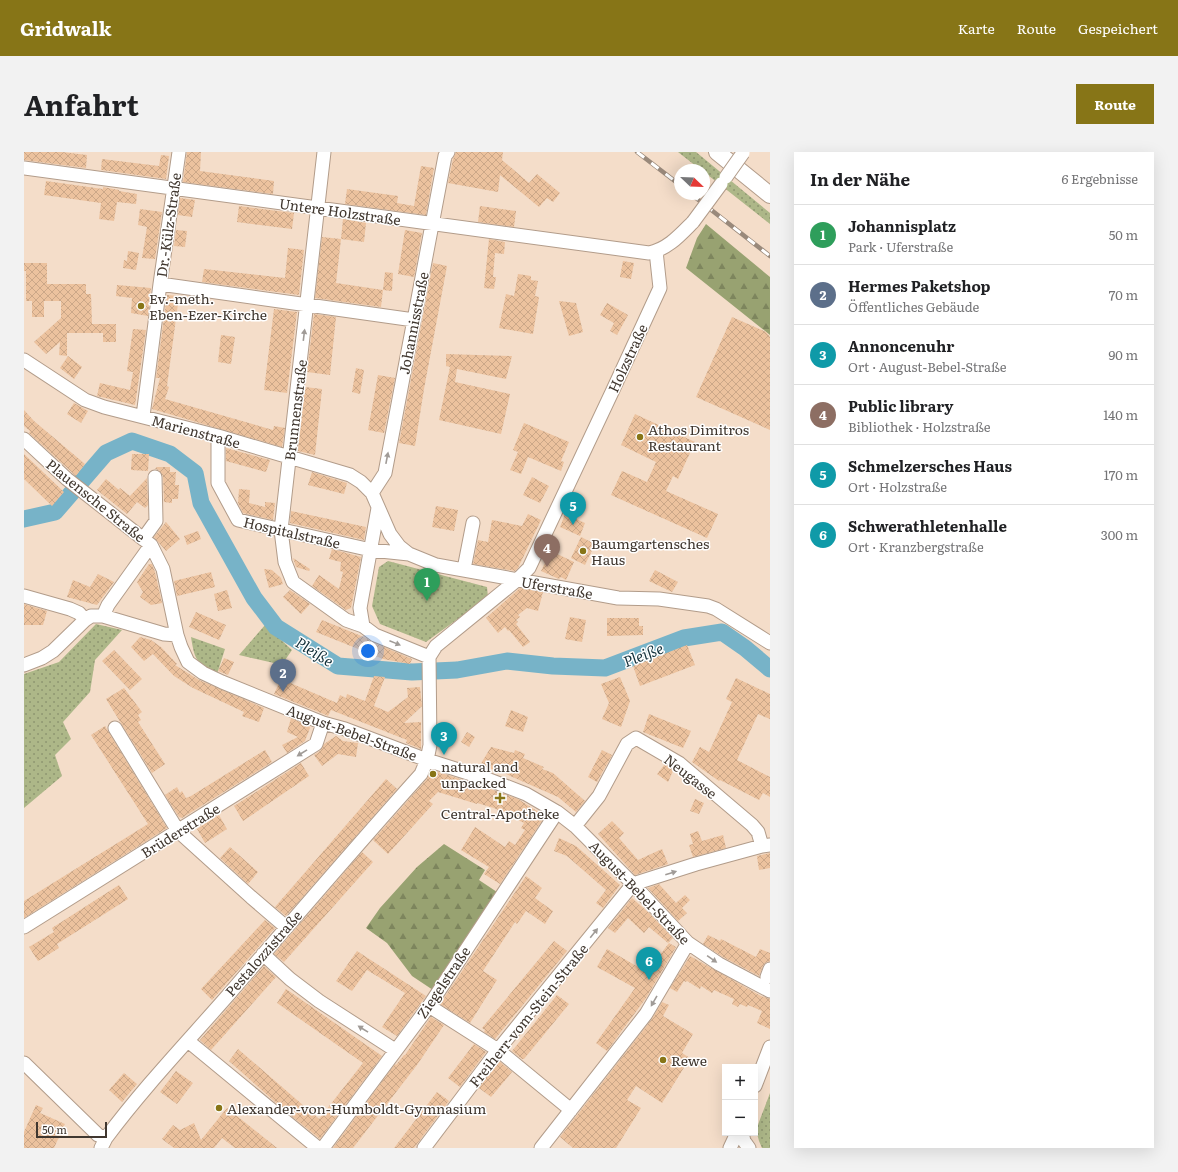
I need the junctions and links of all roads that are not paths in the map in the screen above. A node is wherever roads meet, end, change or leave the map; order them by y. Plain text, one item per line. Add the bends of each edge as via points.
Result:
1 (178, 152) edge
2 (324, 152) edge
3 (448, 152) edge
4 (717, 152) edge
5 (743, 152) edge
6 (24, 168) edge
7 (174, 189) junction
8 (770, 195) edge
9 (317, 208) junction
10 (433, 224) junction
11 (656, 251) junction
12 (160, 284) junction
13 (307, 304) junction
14 (414, 320) junction
15 (24, 360) edge
16 (143, 416) junction
17 (218, 436) junction
18 (24, 439) edge
19 (289, 457) junction
20 (155, 477) dead end
21 (372, 493) junction
22 (378, 508) junction
23 (473, 523) dead end
24 (281, 530) junction
25 (147, 542) junction
26 (371, 550) junction
27 (409, 554) junction
28 (464, 569) junction
29 (518, 580) junction
30 (24, 596) edge
31 (103, 616) junction
32 (85, 620) junction
33 (363, 626) junction
34 (177, 635) junction
35 (770, 643) edge
36 (429, 659) junction
37 (24, 664) edge
38 (323, 723) junction
39 (115, 728) dead end
40 (426, 760) junction
41 (557, 812) junction
42 (575, 826) junction
43 (178, 831) junction
44 (766, 846) edge
45 (634, 884) junction
46 (24, 927) edge
47 (286, 927) junction
48 (688, 943) junction
49 (263, 954) junction
50 (770, 991) edge
51 (428, 1006) junction
52 (188, 1041) junction
53 (770, 1047) edge
54 (396, 1050) junction
55 (498, 1050) junction
56 (24, 1063) edge
57 (758, 1078) edge
58 (571, 1110) junction
59 (736, 1136) edge
60 (743, 1136) edge
61 (103, 1143) edge
62 (318, 1148) edge
63 (323, 1148) edge
64 (424, 1148) edge
65 (541, 1148) edge
66 (730, 1148) edge
67 (749, 1148) edge

1 - 7 street, Dr.-Külz-Straße
2 - 9 street, Brunnenstraße
3 - 10 street, Johannisstraße via 445,156
4 - 8 main road
5 - 11 street, bridge via 693,222 671,243
6 - 7 street, Untere Holzstraße
7 - 9 street, Untere Holzstraße
7 - 12 street, Dr.-Külz-Straße
9 - 10 street, Untere Holzstraße
9 - 13 street, Brunnenstraße
10 - 11 street, Untere Holzstraße
10 - 14 street, Johannisstraße
11 - 29 street, Holzstraße via 660,288 529,568
12 - 13 street
12 - 16 street, Dr.-Külz-Straße
13 - 14 street
19 -> 13 street, Brunnenstraße
21 -> 14 street, Johannisstraße via 384,473
15 - 16 street, Marienstraße via 85,400
16 - 17 street, Marienstraße
17 - 19 street, Marienstraße
17 - 24 street, Hospitalstraße via 218,483 238,520
18 - 25 street, Plauensche Straße via 67,479
19 - 21 street, Marienstraße via 350,475
19 - 24 street, Brunnenstraße
20 - 25 street via 156,521
21 - 22 street, Uferstraße
22 - 26 street
22 - 27 street, Uferstraße via 390,534
23 - 28 street
24 - 26 street, Hospitalstraße
24 - 33 street, Brunnenstraße via 284,562 293,582 346,620
25 - 31 street
25 - 34 street, Plauensche Straße via 163,569
26 - 27 street, Hospitalstraße
26 - 33 street via 360,608
27 - 28 street, Uferstraße via 436,565
28 - 29 street, Uferstraße
29 - 35 street, Uferstraße via 618,598 659,599 708,606
29 - 36 street, Holzstraße via 436,646
30 - 32 street via 70,609
31 - 32 street via 91,616
31 - 34 street via 164,634
32 - 37 street via 53,651
33 -> 36 street, Brunnenstraße via 375,635
34 - 38 street, August-Bebel-Straße via 188,662 203,673
36 - 40 street, Pestalozzistraße via 430,745
38 - 40 street, August-Bebel-Straße
38 -> 43 street, Brüderstraße via 316,744
39 - 43 street
40 - 41 street, August-Bebel-Straße via 526,794
40 - 47 street, Pestalozzistraße via 421,774
41 - 42 street, August-Bebel-Straße
41 - 51 street, Ziegelstraße
42 - 44 street, Neugasse via 599,796 627,744 636,738 679,763 752,825
42 - 45 street, August-Bebel-Straße
43 - 46 street, Brüderstraße
43 - 47 street
45 -> 44 street via 696,864
45 - 48 street, August-Bebel-Straße
55 -> 45 street, Freiherr-vom-Stein-Straße
47 - 49 street, Pestalozzistraße
48 -> 50 street, August-Bebel-Straße via 719,964
48 -> 58 street via 646,1014
49 - 52 street, Pestalozzistraße
54 -> 49 street via 319,1001
51 - 54 street, Ziegelstraße
51 - 55 street
52 - 61 street, Pestalozzistraße via 154,1077
52 - 62 street
53 - 57 street
54 - 63 street, Ziegelstraße
55 - 58 street
55 - 64 street, Freiherr-vom-Stein-Straße
56 - 61 street via 98,1135
58 - 65 street
59 - 66 street
60 - 67 street

